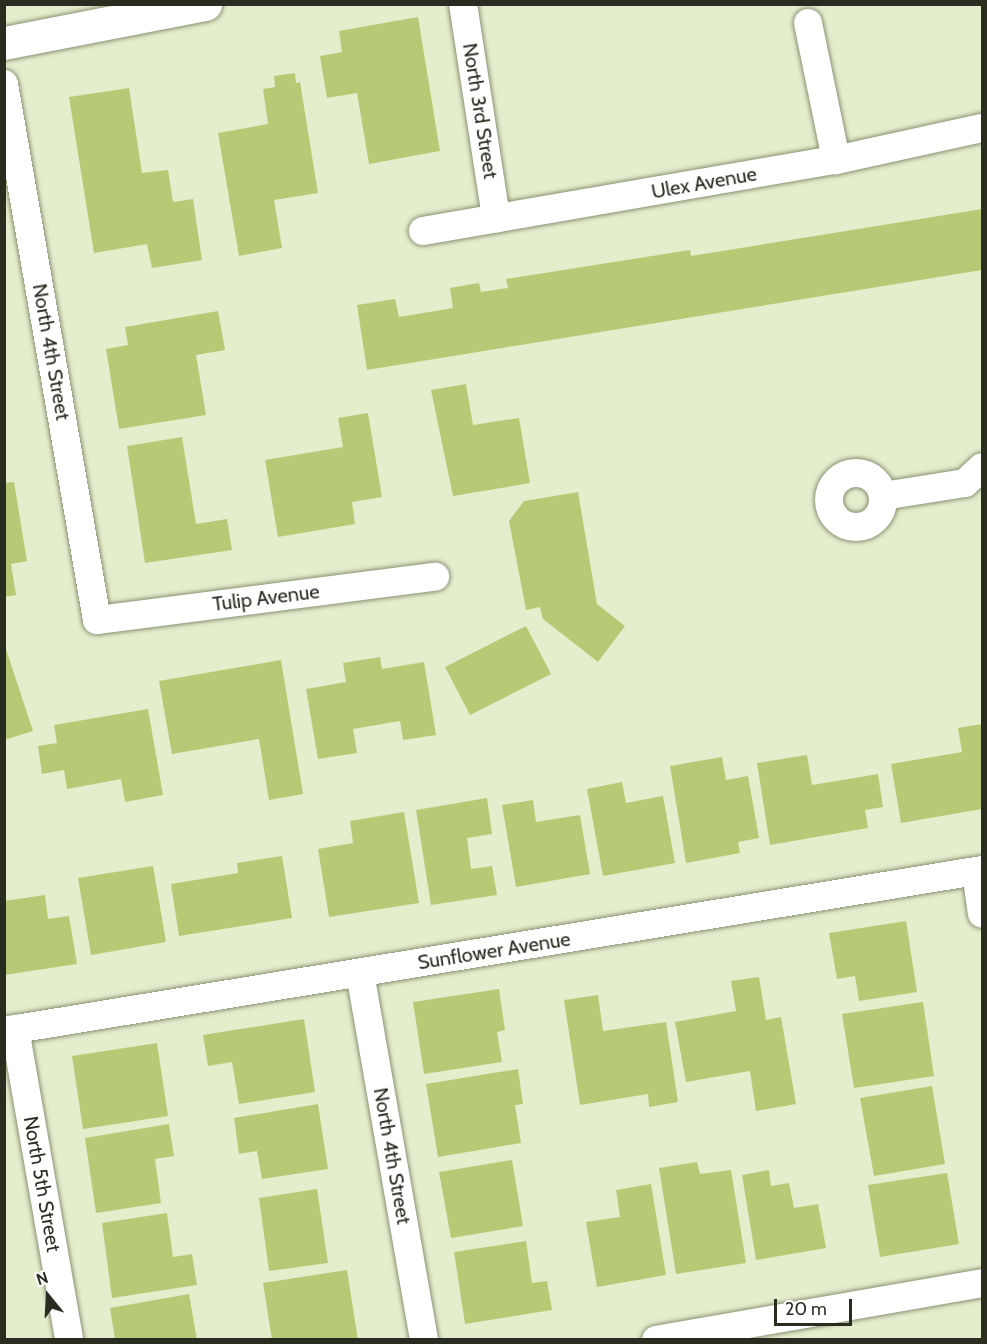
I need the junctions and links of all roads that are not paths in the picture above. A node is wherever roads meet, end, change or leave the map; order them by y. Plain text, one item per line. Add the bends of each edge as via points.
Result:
1 (205, 4) edge
2 (463, 4) edge
3 (808, 23) dead end
4 (4, 43) edge
5 (4, 84) edge
6 (982, 128) edge
7 (836, 160) junction
8 (496, 218) junction
9 (423, 231) dead end
10 (977, 481) edge
11 (883, 496) dead end
12 (435, 577) dead end
13 (97, 620) joint
14 (979, 871) edge
15 (982, 914) edge
16 (360, 973) junction
17 (10, 1030) edge
18 (982, 1283) edge
19 (69, 1340) edge
20 (424, 1340) edge
21 (656, 1340) edge

1 - 4 street
2 - 8 street, North 3rd Street
3 - 7 street
5 - 13 street, North 4th Street
6 - 7 street, Ulex Avenue
7 - 8 street, Ulex Avenue
8 - 9 street, Ulex Avenue
10 - 11 street
12 - 13 street, Tulip Avenue
14 - 15 street
14 - 16 street, Sunflower Avenue
16 - 17 street, Sunflower Avenue
16 - 20 street, North 4th Street
17 - 19 street, North 5th Street
18 - 21 street

